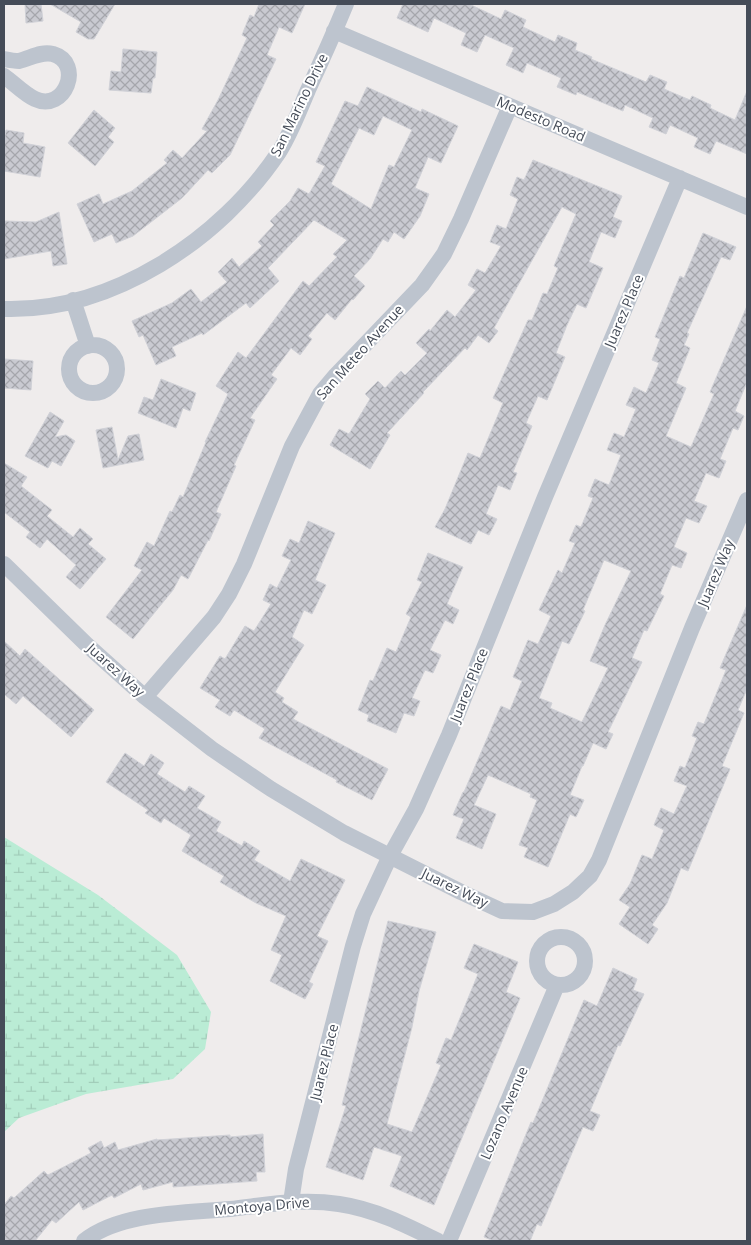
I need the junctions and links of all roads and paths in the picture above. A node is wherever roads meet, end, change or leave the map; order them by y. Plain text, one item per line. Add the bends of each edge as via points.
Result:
1 (346, 4) edge
2 (334, 31) junction
3 (4, 59) edge
4 (4, 76) edge
5 (510, 106) junction
6 (680, 178) junction
7 (747, 207) edge
8 (73, 300) junction
9 (4, 309) edge
10 (88, 346) dead end
11 (747, 500) edge
12 (4, 564) edge
13 (146, 697) junction
14 (390, 856) junction
15 (558, 985) dead end
16 (291, 1202) junction
17 (84, 1241) edge
18 (438, 1241) edge
19 (449, 1241) edge

1 - 2 street, San Marino Drive
2 - 5 street, Modesto Road
2 - 8 street, San Marino Drive via 280,150 237,205 198,239 158,266 96,295
3 - 4 street via 17,61 45,53 55,55 64,61 69,71 69,82 57,98 46,101 35,99
5 - 6 street, Modesto Road
5 - 13 street, San Meteo Avenue via 444,254 422,284 320,394 292,446 229,594 214,617
6 - 7 street, Modesto Road
6 - 14 street, Juarez Place via 449,735 416,809
8 - 9 street, San Marino Drive
8 - 10 street
11 - 14 street, Juarez Way via 590,876 573,892 547,907 533,912 502,911
12 - 13 street, Juarez Way
13 - 14 street, Juarez Way via 212,749 271,789 344,833
14 - 16 street, Juarez Place via 363,914 353,946 296,1169
15 - 19 street, Lozano Avenue
16 - 17 street, Montoya Drive via 147,1218 122,1223 95,1233
16 - 18 street, Montoya Drive via 317,1201 368,1210

